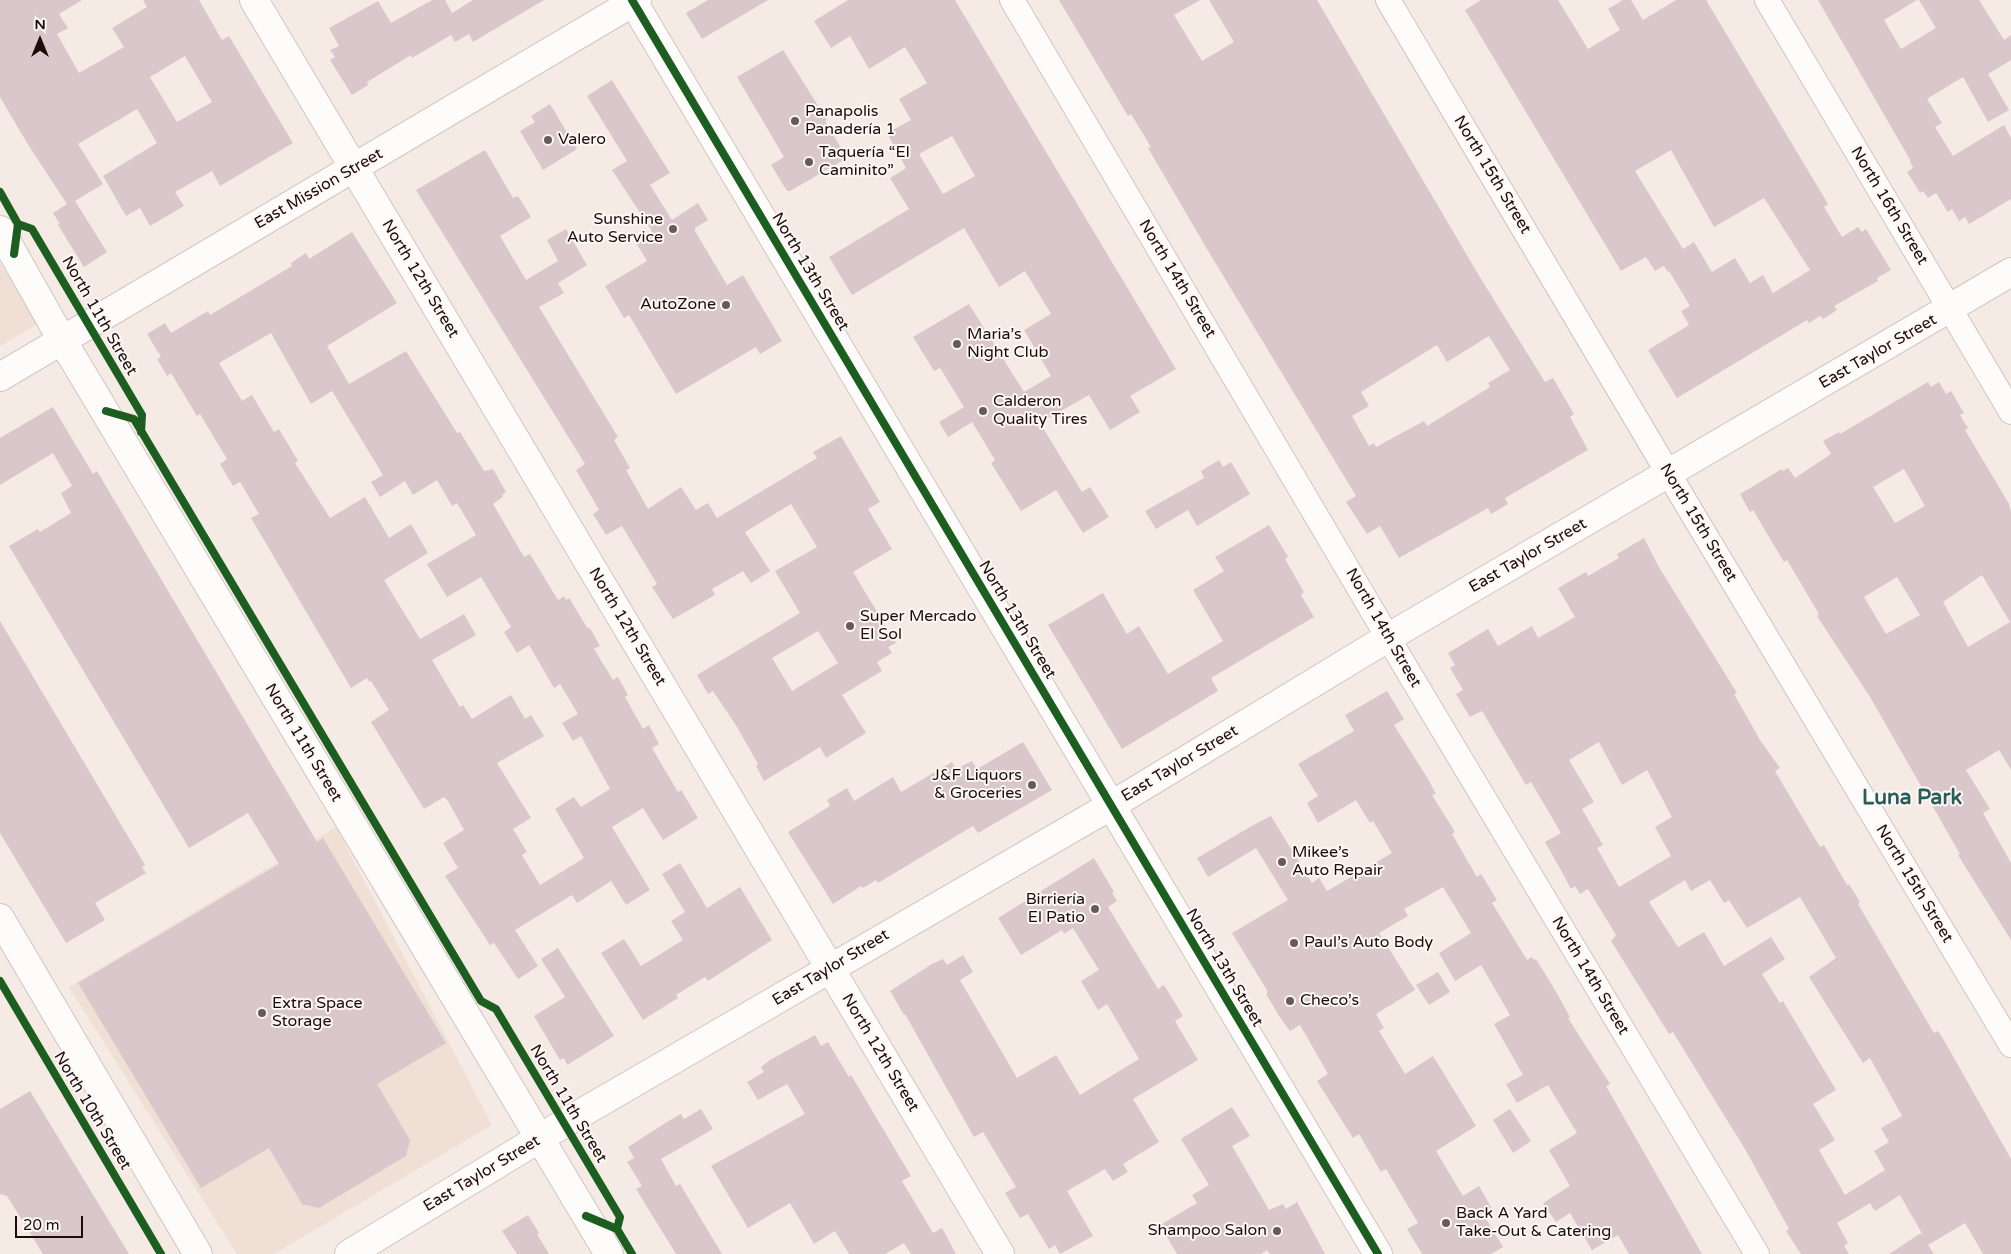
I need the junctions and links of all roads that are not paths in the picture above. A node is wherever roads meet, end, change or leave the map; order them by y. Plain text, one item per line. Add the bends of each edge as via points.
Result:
1 (254, 0) edge
2 (1012, 0) edge
3 (1388, 0) edge
4 (1767, 0) edge
5 (634, 1) edge
6 (354, 169) junction
7 (0, 230) edge
8 (2011, 272) edge
9 (1951, 310) junction
10 (62, 340) junction
11 (0, 377) edge
12 (2011, 412) edge
13 (1669, 473) junction
14 (1389, 637) junction
15 (1112, 805) junction
16 (0, 918) edge
17 (831, 969) junction
18 (2011, 1045) edge
19 (540, 1139) junction
20 (198, 1254) edge
21 (349, 1254) edge
22 (609, 1254) edge
23 (1000, 1254) edge
24 (1378, 1254) edge
25 (1757, 1254) edge

1 - 6 main road, North 12th Street
2 - 14 street, North 14th Street
3 - 13 street, North 15th Street
4 - 9 street, North 16th Street
5 - 6 main road, East Mission Street
5 - 15 main road, North 13th Street
6 - 10 main road, East Mission Street
6 - 17 main road, North 12th Street
7 - 10 main road, North 11th Street
8 - 9 main road, East Taylor Street
9 - 12 street, North 16th Street
9 - 13 main road, East Taylor Street
10 - 11 main road, East Mission Street
10 - 19 main road, North 11th Street
13 - 14 main road, East Taylor Street
13 - 18 street, North 15th Street
14 - 15 main road, East Taylor Street
14 - 25 street, North 14th Street
15 - 17 main road, East Taylor Street
15 - 24 main road, North 13th Street
16 - 20 main road, North 10th Street
17 - 19 main road, East Taylor Street
17 - 23 main road, North 12th Street
19 - 21 main road, East Taylor Street
19 - 22 main road, North 11th Street

